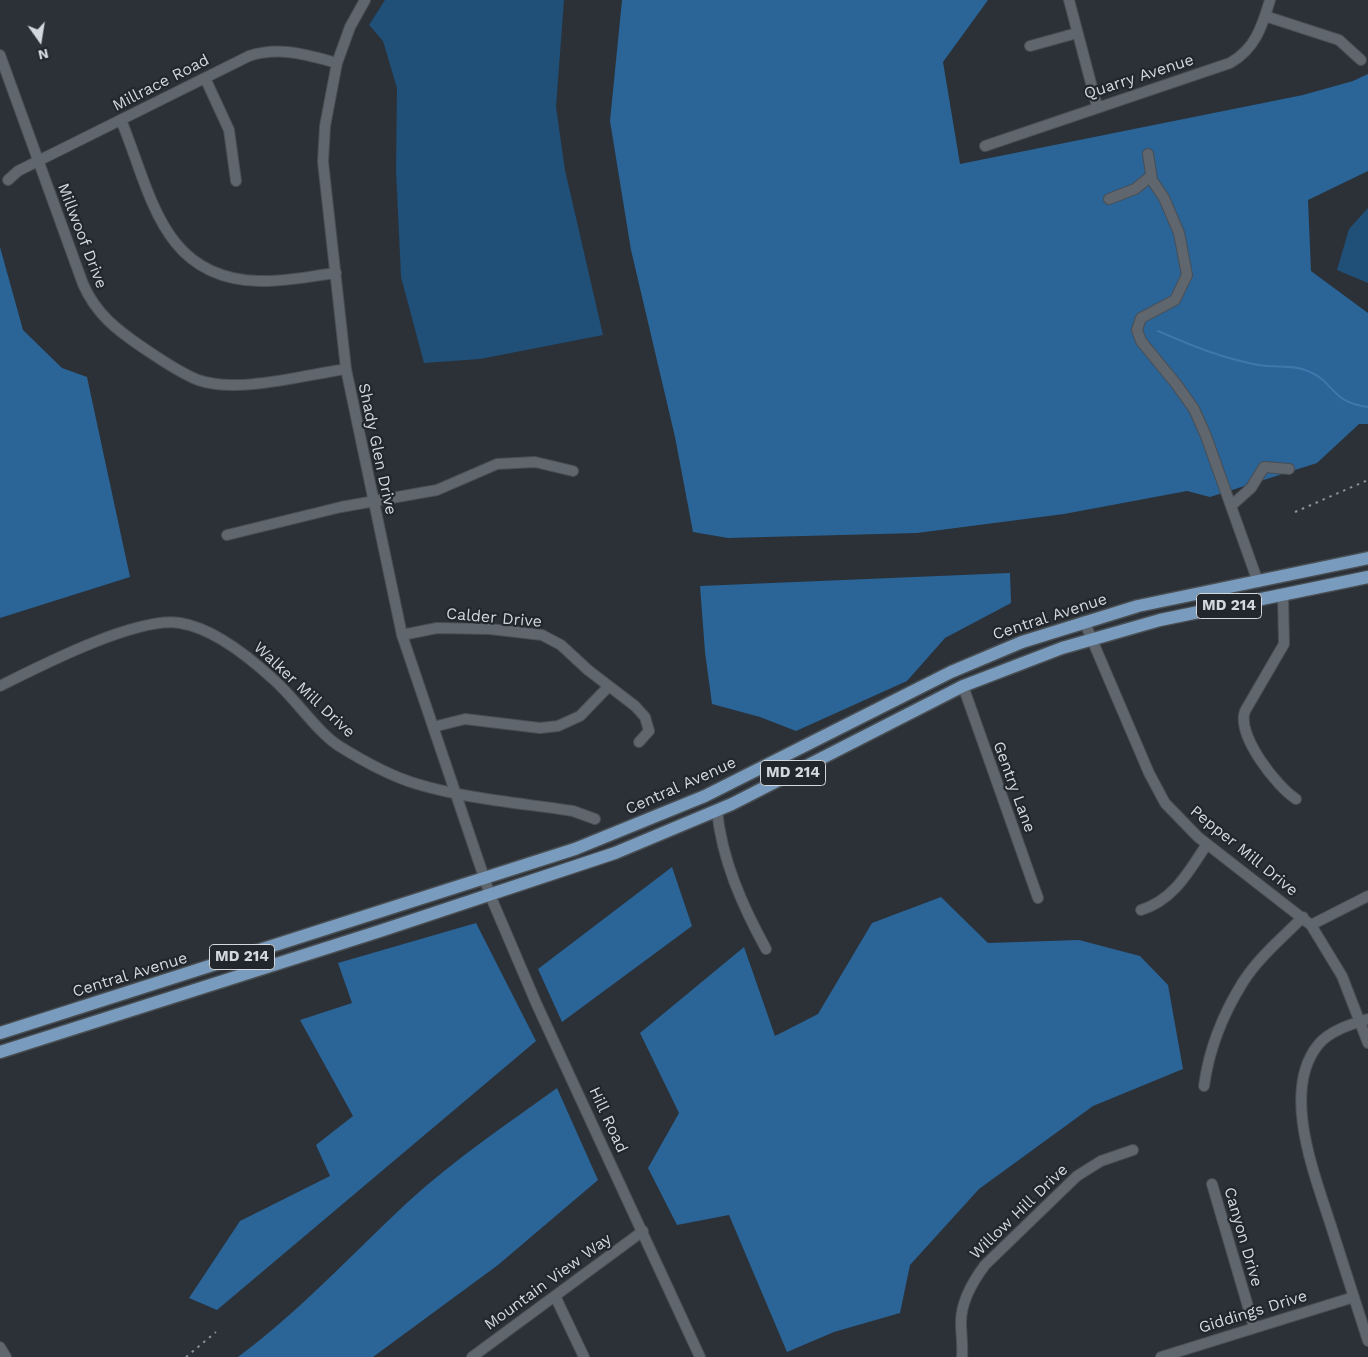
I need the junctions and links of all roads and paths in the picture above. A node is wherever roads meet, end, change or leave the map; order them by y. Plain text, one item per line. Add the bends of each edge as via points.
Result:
1 (365, 0) edge
2 (1069, 0) edge
3 (1270, 0) edge
4 (1265, 16) junction
5 (1077, 33) junction
6 (1030, 46) dead end
7 (0, 55) edge
8 (1362, 60) dead end
9 (337, 63) junction
10 (205, 78) junction
11 (1097, 106) junction
12 (121, 120) junction
13 (985, 146) dead end
14 (1148, 154) dead end
15 (38, 160) junction
16 (1151, 176) junction
17 (8, 180) dead end
18 (236, 181) dead end
19 (1109, 199) dead end
20 (336, 273) junction
21 (346, 369) junction
22 (1288, 469) dead end
23 (573, 471) dead end
24 (373, 503) junction
25 (1232, 505) junction
26 (227, 536) dead end
27 (1368, 558) edge
28 (1368, 577) edge
29 (1258, 582) junction
30 (1283, 595) junction
31 (1084, 621) junction
32 (402, 635) junction
33 (1091, 638) junction
34 (0, 686) edge
35 (609, 686) junction
36 (963, 686) junction
37 (433, 727) junction
38 (639, 742) dead end
39 (454, 792) junction
40 (1296, 799) dead end
41 (717, 811) junction
42 (595, 819) dead end
43 (1207, 844) junction
44 (484, 879) junction
45 (490, 895) junction
46 (1368, 896) edge
47 (1038, 898) dead end
48 (1141, 910) dead end
49 (1303, 917) junction
50 (1311, 925) junction
51 (766, 949) dead end
52 (1364, 1020) edge
53 (0, 1033) edge
54 (1368, 1043) edge
55 (0, 1052) edge
56 (1204, 1086) dead end
57 (1133, 1150) dead end
58 (1212, 1184) dead end
59 (643, 1232) junction
60 (555, 1296) junction
61 (1354, 1297) junction
62 (1254, 1327) junction
63 (1368, 1341) edge
64 (0, 1347) edge
65 (6, 1357) edge
66 (472, 1357) edge
67 (584, 1357) edge
68 (700, 1357) edge
69 (962, 1357) edge
70 (1161, 1357) edge

1 - 9 street, Shady Glen Drive via 350,27
2 - 5 street
3 - 4 street, Quarry Avenue
4 - 8 street via 1339,40
4 - 11 street, Quarry Avenue via 1251,47 1230,63
5 - 6 street
5 - 11 street
7 - 15 street, Millwoof Drive
9 - 10 street, Millrace Road via 294,52 267,52 230,64
9 - 20 street, Shady Glen Drive via 328,98 323,145
10 - 12 street, Millrace Road
10 - 18 street via 229,130
11 - 13 street, Quarry Avenue
12 - 15 street, Millrace Road
12 - 20 street via 158,217 172,241 188,257 220,273 248,280 268,281
14 - 16 street
15 - 17 street, Millrace Road
15 - 21 street, Millwoof Drive via 88,296 106,320 132,340 184,374 216,384 254,384
16 - 19 street via 1135,189
16 - 25 street via 1180,233 1186,275 1175,300 1142,318 1138,334 1194,409
20 - 21 street, Shady Glen Drive
21 - 24 street, Shady Glen Drive
22 - 25 street via 1264,467 1251,488
23 - 24 street via 545,463 510,462 487,467 437,490
24 - 26 street via 337,508
24 - 32 street, Shady Glen Drive
25 - 29 street
27 - 29 main road, Central Avenue / MD 214
28 - 30 main road, Central Avenue / MD 214
29 - 31 main road, Central Avenue / MD 214 via 1167,599
30 - 33 main road, Central Avenue / MD 214
30 - 40 street via 1284,644 1245,710 1243,719 1248,739 1279,785
31 - 33 street, Pepper Mill Drive
31 - 44 main road, Central Avenue / MD 214 via 1022,642 951,672 697,799 556,856
32 - 35 street, Calder Drive via 437,628 490,629 542,635 561,645
32 - 37 street, Shady Glen Drive
33 - 36 main road, Central Avenue / MD 214
33 - 43 street, Pepper Mill Drive via 1160,794 1181,822
34 - 39 street, Walker Mill Drive via 100,640 132,629 180,623 239,651 274,679 336,744 403,779
35 - 37 street via 580,716 558,726 540,728 466,719
35 - 38 street, Calder Drive via 645,718 649,731
36 - 41 main road, Central Avenue / MD 214
36 - 47 street, Gentry Lane
37 - 39 street, Shady Glen Drive
39 - 42 street, Walker Mill Drive via 573,811
39 - 44 street, Shady Glen Drive
41 - 45 main road, Central Avenue / MD 214 via 607,856
41 - 51 street via 730,872
43 - 48 street via 1170,895
43 - 49 street, Pepper Mill Drive
44 - 45 street, Shady Glen Drive
44 - 53 main road, Central Avenue / MD 214
45 - 55 main road, Central Avenue / MD 214
45 - 59 street, Hill Road
46 - 50 street
49 - 50 street, Pepper Mill Drive
49 - 56 street via 1243,981 1219,1028 1207,1063
50 - 52 street, Pepper Mill Drive
52 - 54 street, Pepper Mill Drive
52 - 61 street via 1333,1033 1318,1045 1305,1072 1302,1096 1303,1120 1313,1168
57 - 69 street, Willow Hill Drive via 1101,1161 1077,1176 985,1265 973,1282 963,1308
58 - 62 street, Canyon Drive
59 - 60 street, Mountain View Way
59 - 68 street, Hill Road
60 - 66 street, Mountain View Way
60 - 67 street
61 - 62 street, Giddings Drive
61 - 63 street
62 - 70 street, Giddings Drive
64 - 65 street

